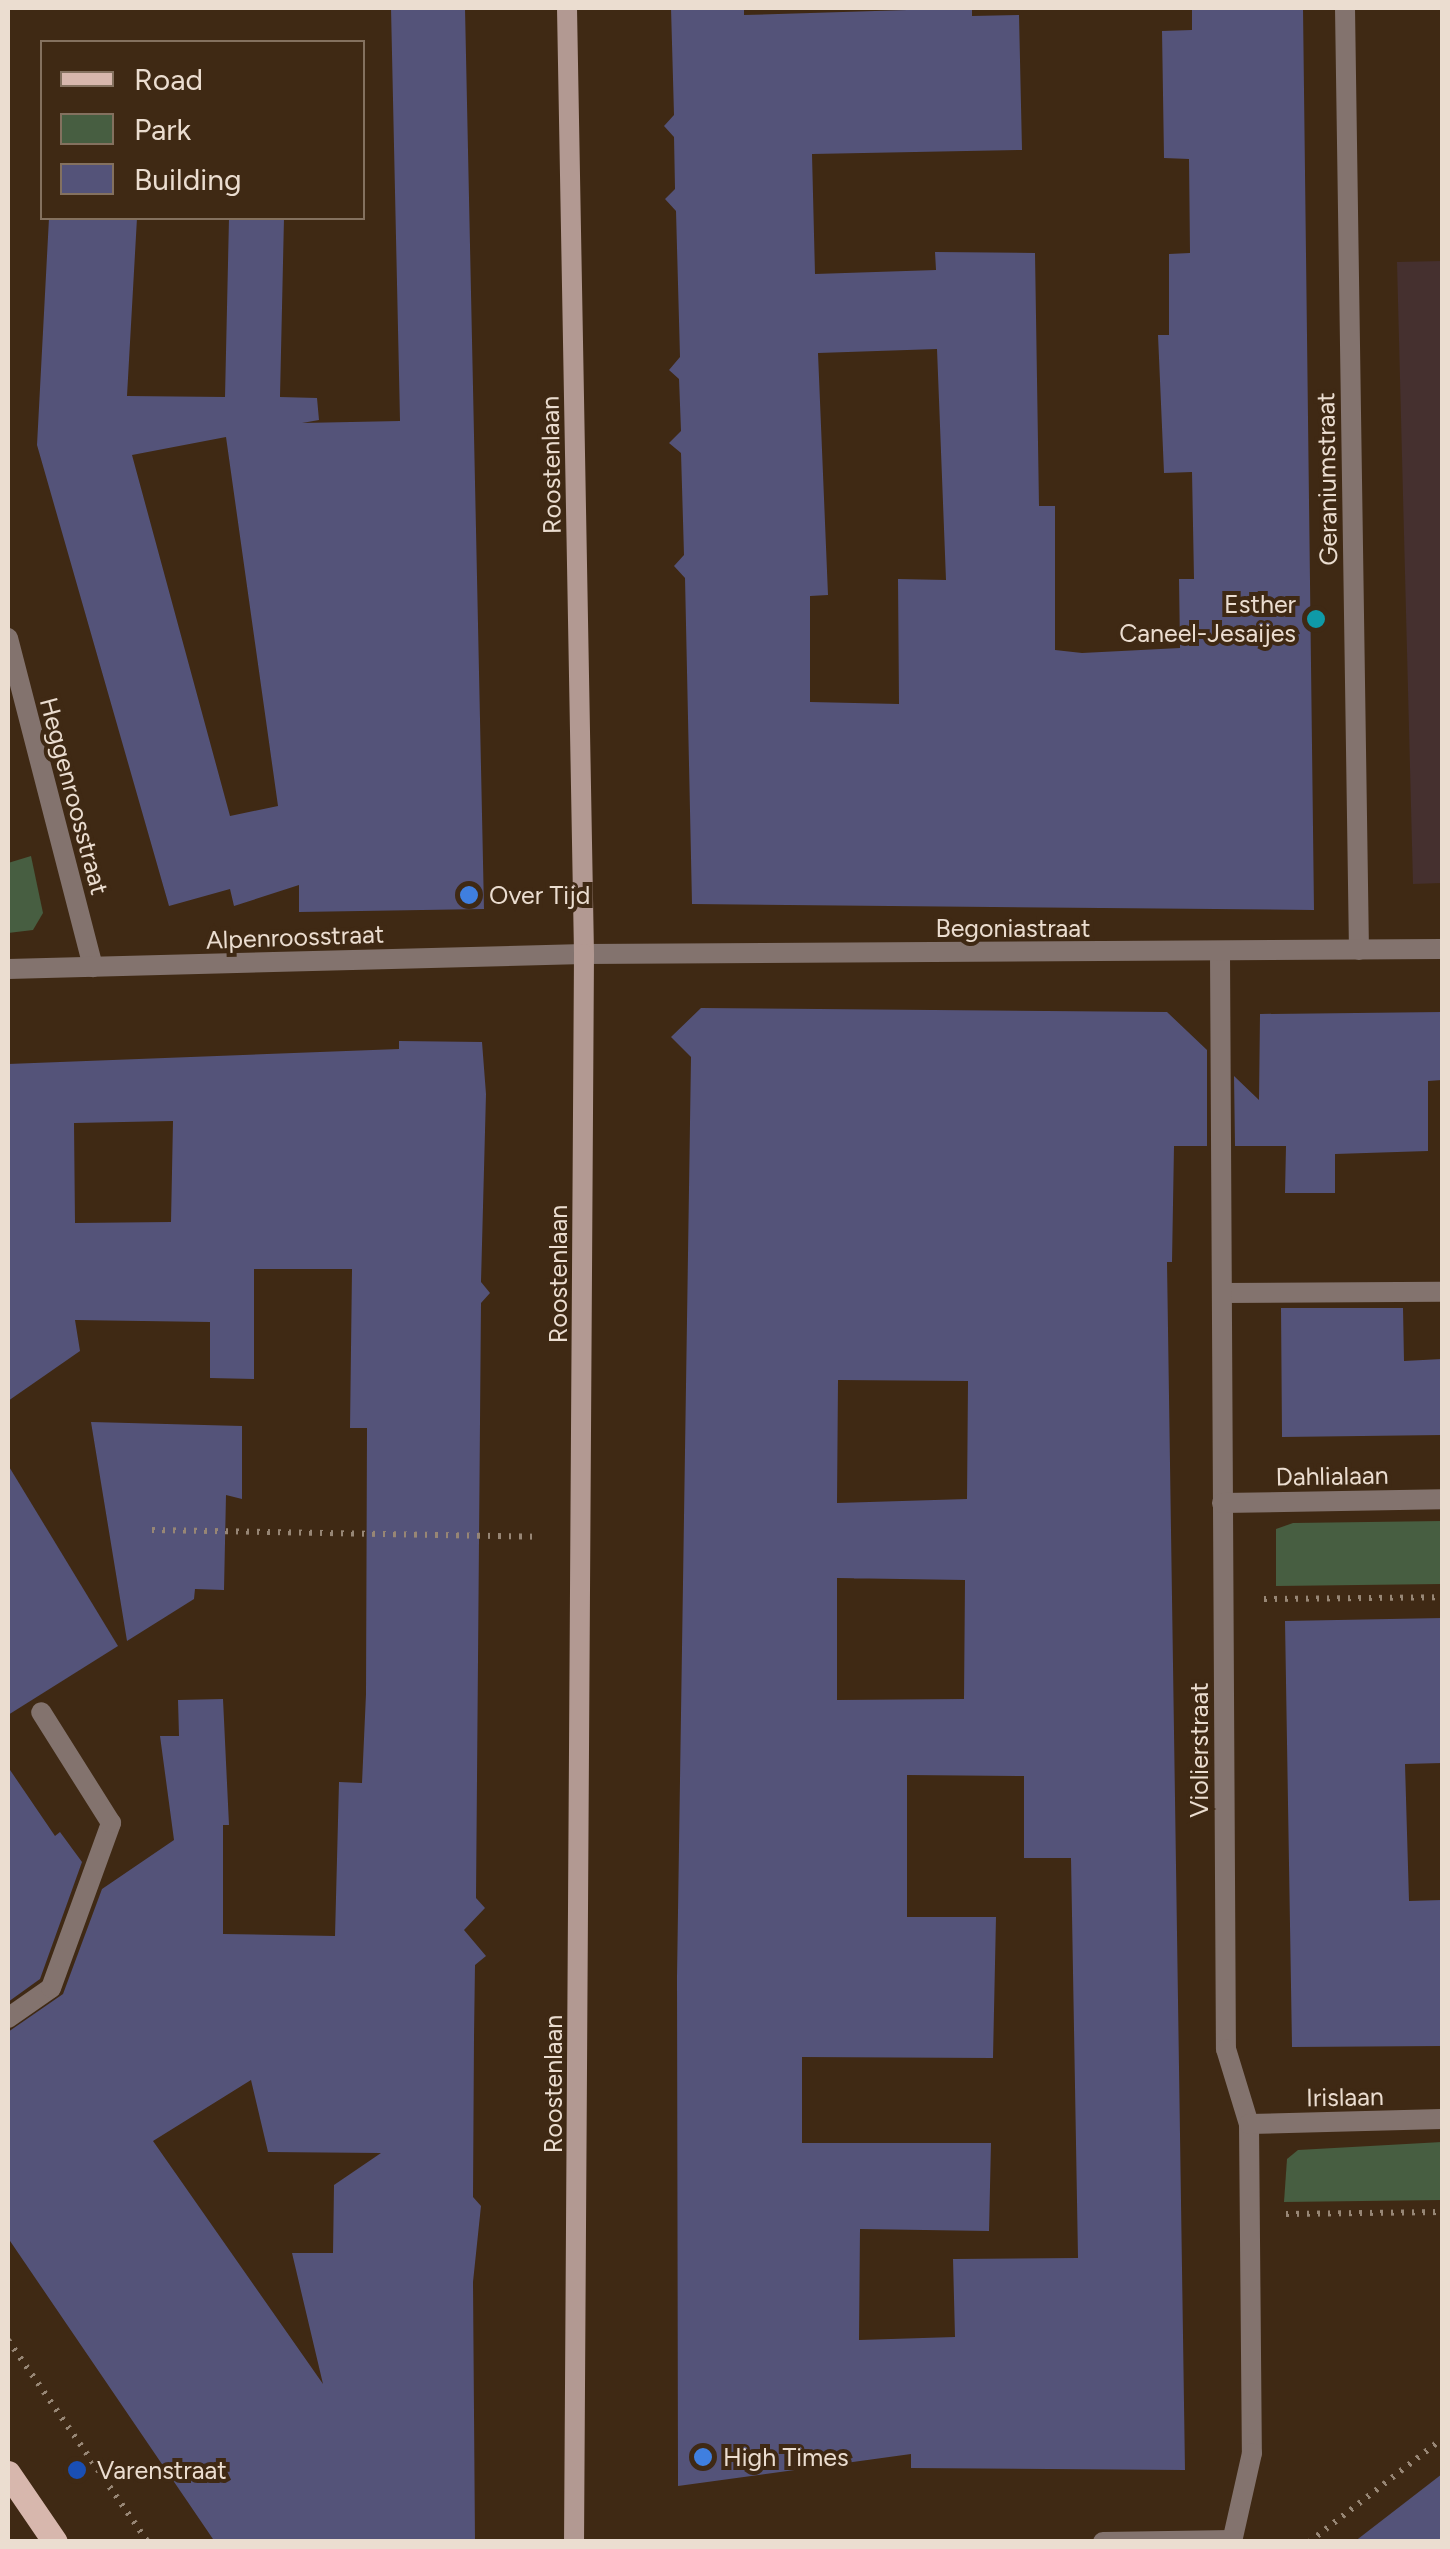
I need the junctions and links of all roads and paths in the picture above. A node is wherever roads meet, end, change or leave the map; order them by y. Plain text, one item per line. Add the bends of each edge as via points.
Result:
1 (567, 8) edge
2 (1345, 8) edge
3 (8, 638) edge
4 (1359, 950) junction
5 (1442, 950) edge
6 (1220, 953) junction
7 (584, 954) junction
8 (93, 967) junction
9 (8, 970) edge
10 (1442, 1292) edge
11 (1222, 1294) junction
12 (1442, 1499) edge
13 (1222, 1502) junction
14 (152, 1530) dead end
15 (582, 1538) junction
16 (1442, 1596) edge
17 (1224, 1600) junction
18 (42, 1712) dead end
19 (8, 2018) edge
20 (1442, 2119) edge
21 (1249, 2124) junction
22 (1442, 2212) edge
23 (1250, 2214) junction
24 (8, 2340) edge
25 (1442, 2439) edge
26 (8, 2473) edge
27 (1232, 2541) edge
28 (56, 2542) edge
29 (148, 2542) edge
30 (574, 2542) edge
31 (1103, 2542) edge
32 (1309, 2542) edge

1 - 7 street, Roostenlaan
2 - 4 street, Geraniumstraat
3 - 8 street, Heggenroosstraat
4 - 5 street, Begoniastraat
4 - 6 street, Begoniastraat
6 - 7 street, Begoniastraat
6 - 11 street, Violierstraat
7 - 8 street, Alpenroosstraat
7 - 15 street, Roostenlaan
8 - 9 street, Alpenroosstraat
10 - 11 street
11 - 13 street, Violierstraat
12 - 13 street, Dahlialaan
13 - 17 street, Violierstraat
14 - 15 path
15 - 30 street, Roostenlaan
16 - 17 path
17 - 21 street, Violierstraat via 1226,2049
18 - 19 street via 111,1823 51,1988
20 - 21 street, Irislaan
21 - 23 street, Violierstraat
22 - 23 path
23 - 27 street, Violierstraat via 1252,2453
24 - 29 path
25 - 32 path
26 - 28 main road
27 - 31 street

